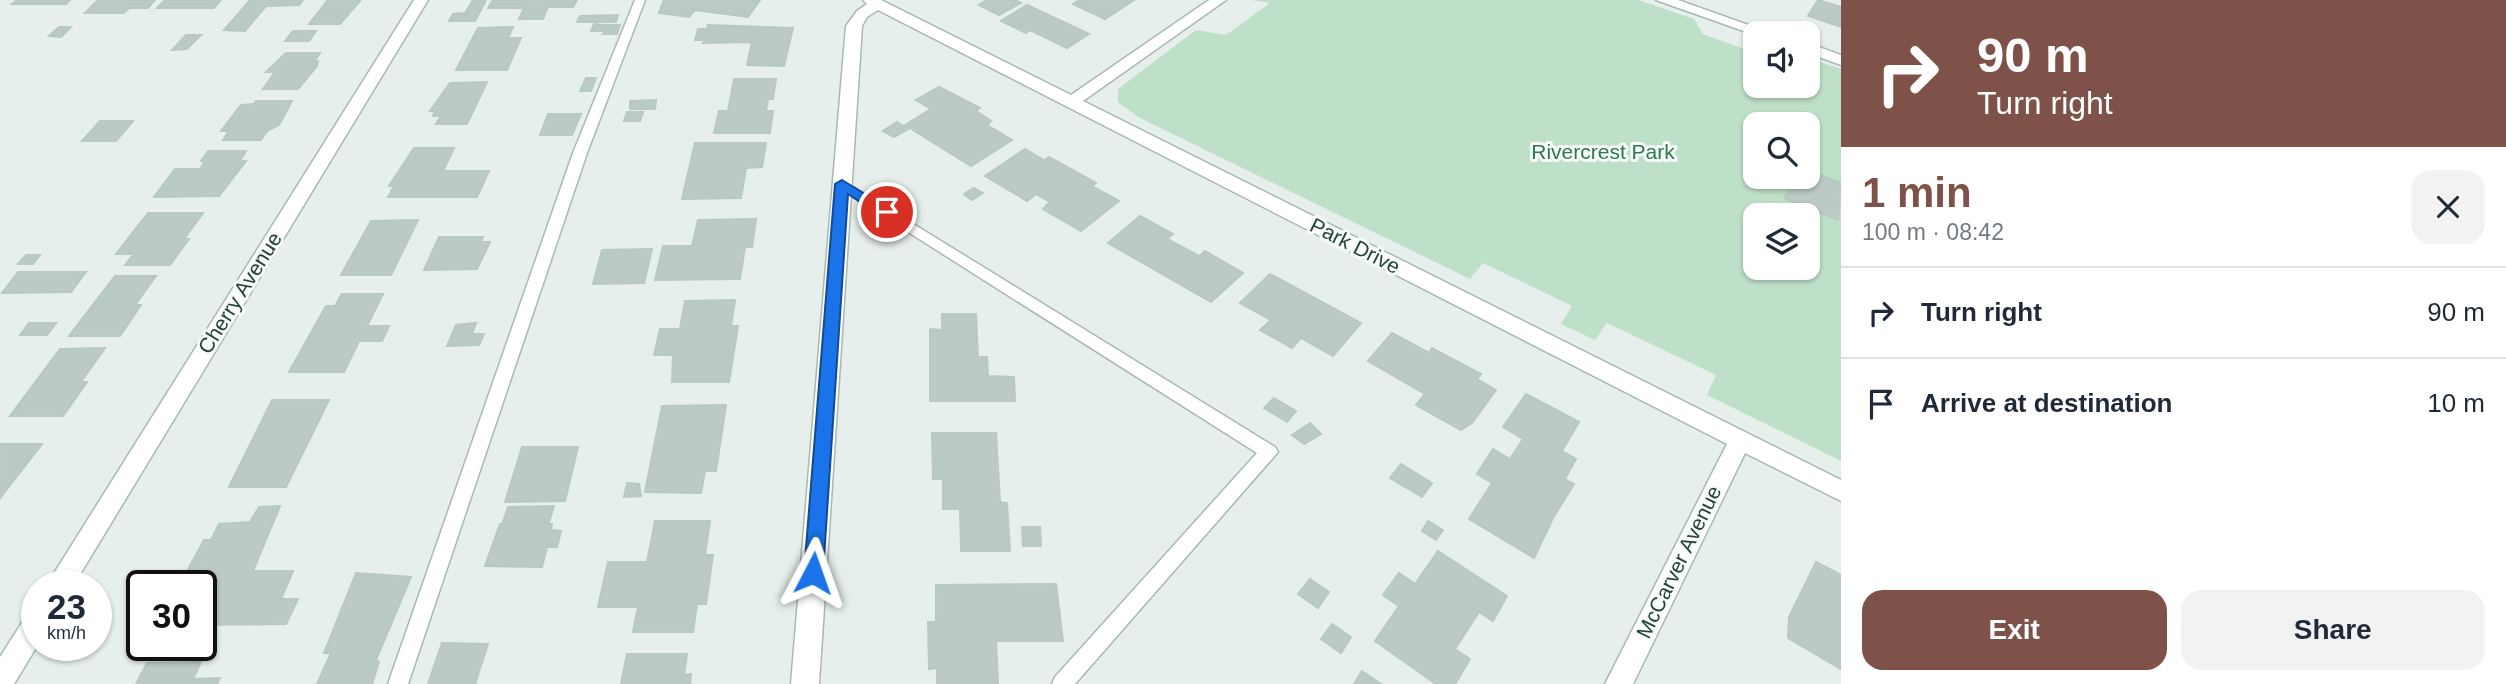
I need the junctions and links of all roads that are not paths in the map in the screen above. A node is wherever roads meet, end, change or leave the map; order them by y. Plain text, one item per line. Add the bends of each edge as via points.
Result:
1 (422, 0) edge
2 (640, 0) edge
3 (1219, 0) edge
4 (1663, 0) edge
5 (874, 2) edge
6 (1743, 27) edge
7 (1820, 52) edge
8 (1841, 60) edge
9 (1071, 102) junction
10 (842, 184) junction
11 (1740, 441) junction
12 (1841, 491) edge
13 (69, 570) edge
14 (21, 648) edge
15 (0, 681) edge
16 (398, 684) edge
17 (805, 684) edge
18 (1062, 684) edge
19 (1619, 684) edge

1 - 13 street, Cherry Avenue
2 - 16 lane via 580,153
3 - 9 street
4 - 6 street
5 - 9 street, Park Drive
5 - 10 street via 854,26
7 - 8 street
9 - 11 street, Park Drive
10 - 17 street
10 - 18 lane via 1269,452
11 - 12 street, Park Drive
11 - 19 street, McCarver Avenue
14 - 15 street

